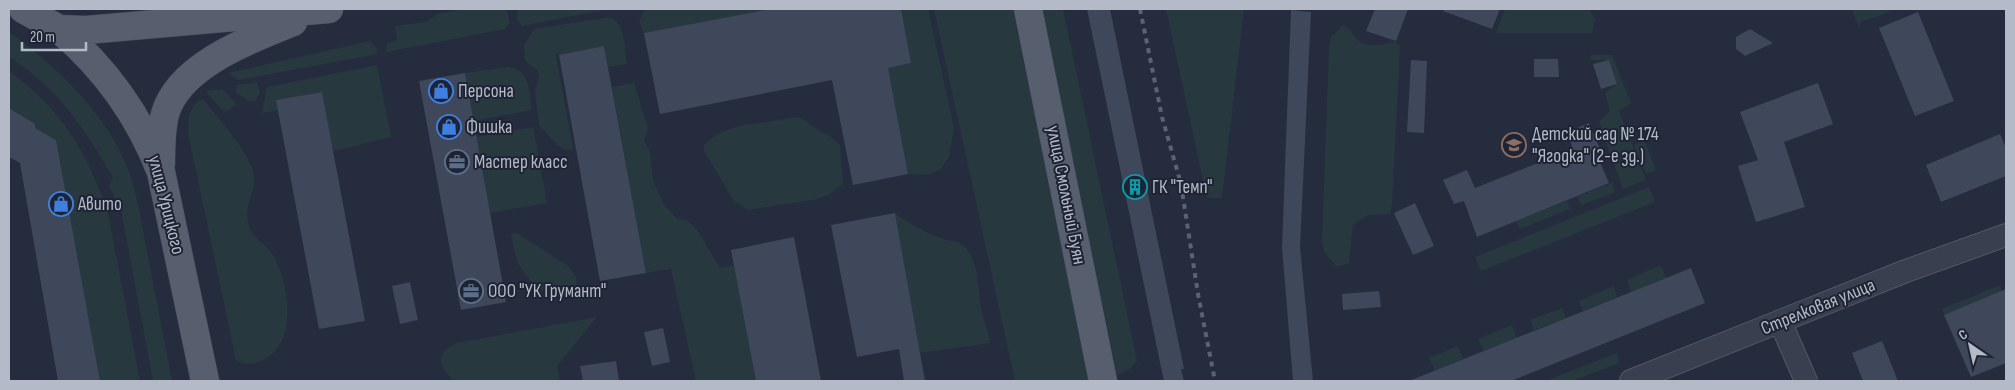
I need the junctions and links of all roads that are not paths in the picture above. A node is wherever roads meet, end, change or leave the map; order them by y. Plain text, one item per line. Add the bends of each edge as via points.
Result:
1 (23, 9) edge
2 (1028, 9) edge
3 (326, 10) edge
4 (59, 29) junction
5 (161, 172) junction
6 (2006, 235) edge
7 (1780, 321) junction
8 (206, 381) edge
9 (1103, 381) edge
10 (1631, 381) edge
11 (1806, 381) edge

1 - 4 main road, улица Урицкого
2 - 9 main road, улица Смольный Буян
3 - 4 main road via 115,29
3 - 5 main road via 236,46 188,79 166,112 161,133
4 - 5 main road, улица Урицкого via 88,56 120,94 146,136
5 - 8 main road, улица Урицкого
6 - 7 street, Стрелковая улица
7 - 10 street, Стрелковая улица
7 - 11 street

